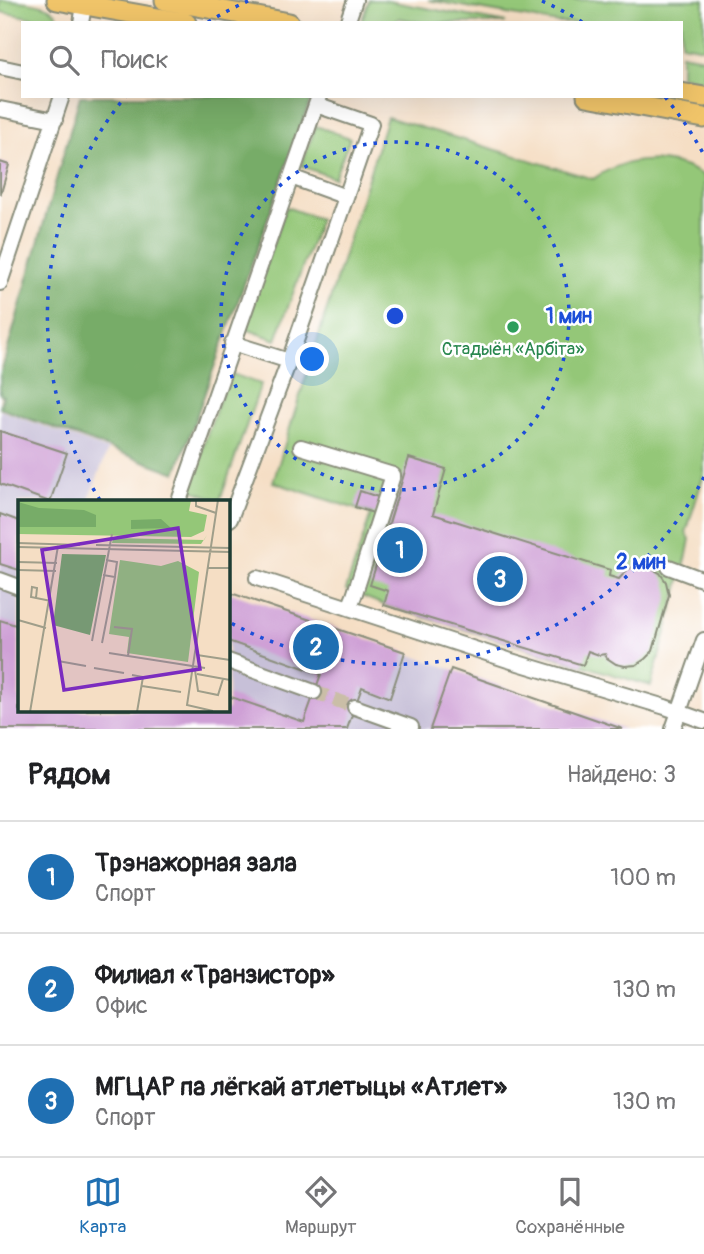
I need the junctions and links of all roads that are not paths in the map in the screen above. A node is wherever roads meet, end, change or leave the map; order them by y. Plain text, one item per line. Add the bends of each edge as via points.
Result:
1 (57, 0) edge
2 (165, 0) edge
3 (355, 0) edge
4 (84, 9) edge
5 (171, 21) edge
6 (278, 21) edge
7 (348, 21) edge
8 (0, 67) edge
9 (21, 72) edge
10 (683, 93) edge
11 (704, 97) edge
12 (61, 98) edge
13 (598, 98) edge
14 (317, 101) edge
15 (0, 109) edge
16 (704, 118) edge
17 (55, 120) junction
18 (291, 177) junction
19 (346, 197) junction
20 (2, 267) edge
21 (0, 283) edge
22 (232, 343) junction
23 (289, 361) junction
24 (301, 447) dead end
25 (179, 500) edge
26 (230, 519) dead end
27 (669, 567) dead end
28 (257, 578) dead end
29 (0, 580) edge
30 (704, 580) edge
31 (18, 587) edge
32 (349, 608) junction
33 (704, 640) edge
34 (701, 658) edge
35 (229, 661) edge
36 (314, 692) tunnel mouth
37 (355, 707) tunnel mouth
38 (680, 713) junction
39 (704, 721) edge
40 (674, 728) edge
41 (410, 729) edge

1 - 4 main road
2 - 6 main road
3 - 7 street
4 - 5 main road
8 - 9 street
10 - 11 main road
12 - 17 street
13 - 16 main road
14 - 18 street
14 - 19 street via 371,124
15 - 17 street
17 - 20 street
18 - 19 street
18 - 22 street
19 - 23 street
20 - 21 street
22 - 23 street
22 - 25 street
23 - 26 street
24 - 32 street via 393,475
27 - 30 street
28 - 32 street
29 - 31 street
32 - 38 street
33 - 34 street
34 - 38 street
35 - 36 street
37 - 41 street
38 - 39 street
38 - 40 street

